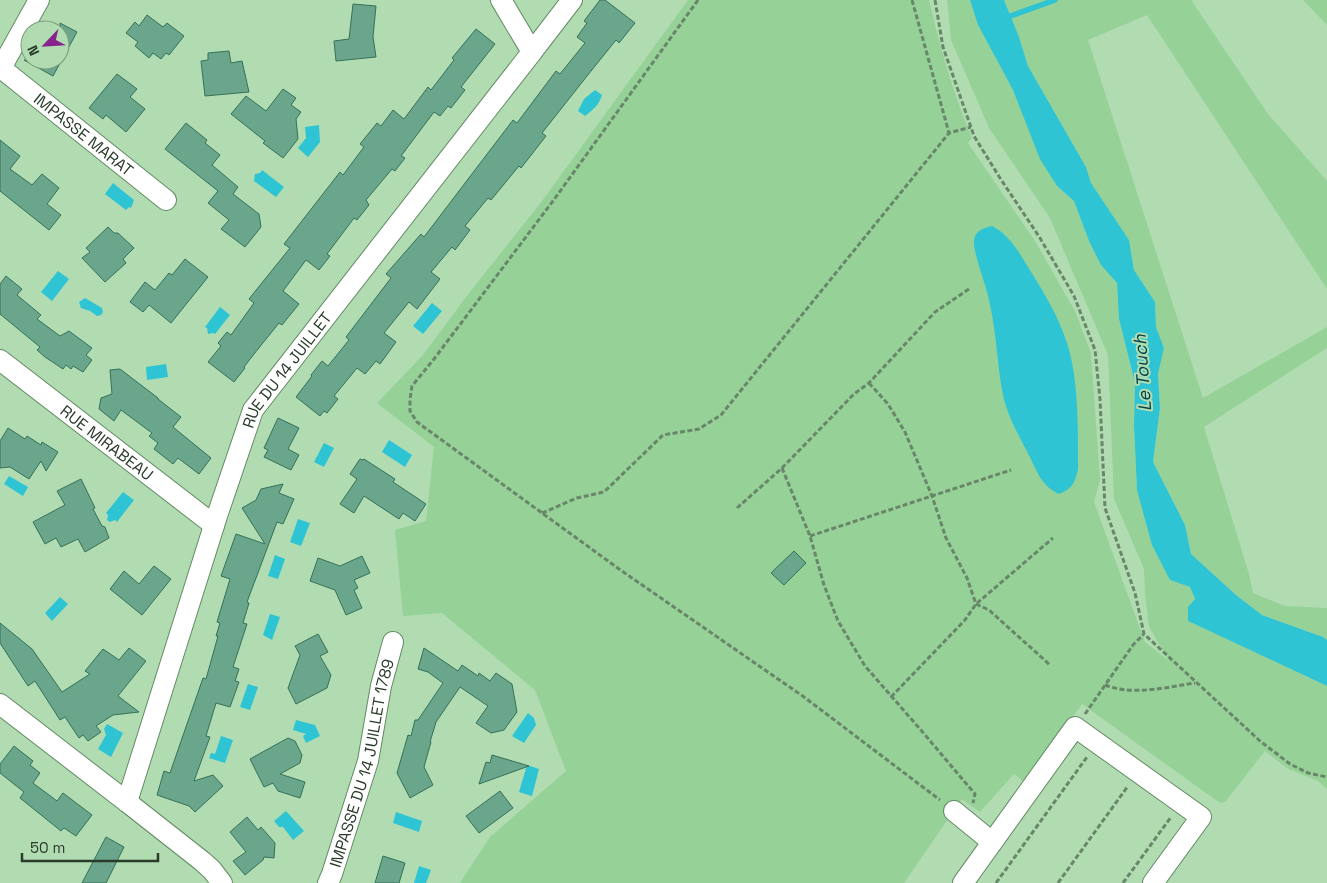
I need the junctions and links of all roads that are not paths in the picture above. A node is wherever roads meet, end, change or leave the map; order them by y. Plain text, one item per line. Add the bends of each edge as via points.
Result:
1 (39, 0) edge
2 (501, 0) edge
3 (572, 0) edge
4 (532, 52) junction
5 (1, 69) edge
6 (166, 200) dead end
7 (0, 360) edge
8 (214, 525) junction
9 (394, 642) dead end
10 (0, 704) edge
11 (126, 802) junction
12 (963, 812) road end
13 (992, 842) junction
14 (222, 883) edge
15 (328, 883) edge
16 (963, 883) edge
17 (1153, 883) edge

1 - 5 street
2 - 4 street
3 - 4 street, RUE DU 14 JUILLET
4 - 8 street, RUE DU 14 JUILLET via 256,404
5 - 6 street, IMPASSE MARAT
7 - 8 street, RUE MIRABEAU
8 - 11 street, RUE DU 14 JUILLET
9 - 15 street, IMPASSE DU 14 JUILLET 1789 via 381,686 368,761
10 - 11 street
11 - 14 street via 202,861
12 - 13 street
13 - 16 street
13 - 17 street via 1075,727 1201,817

